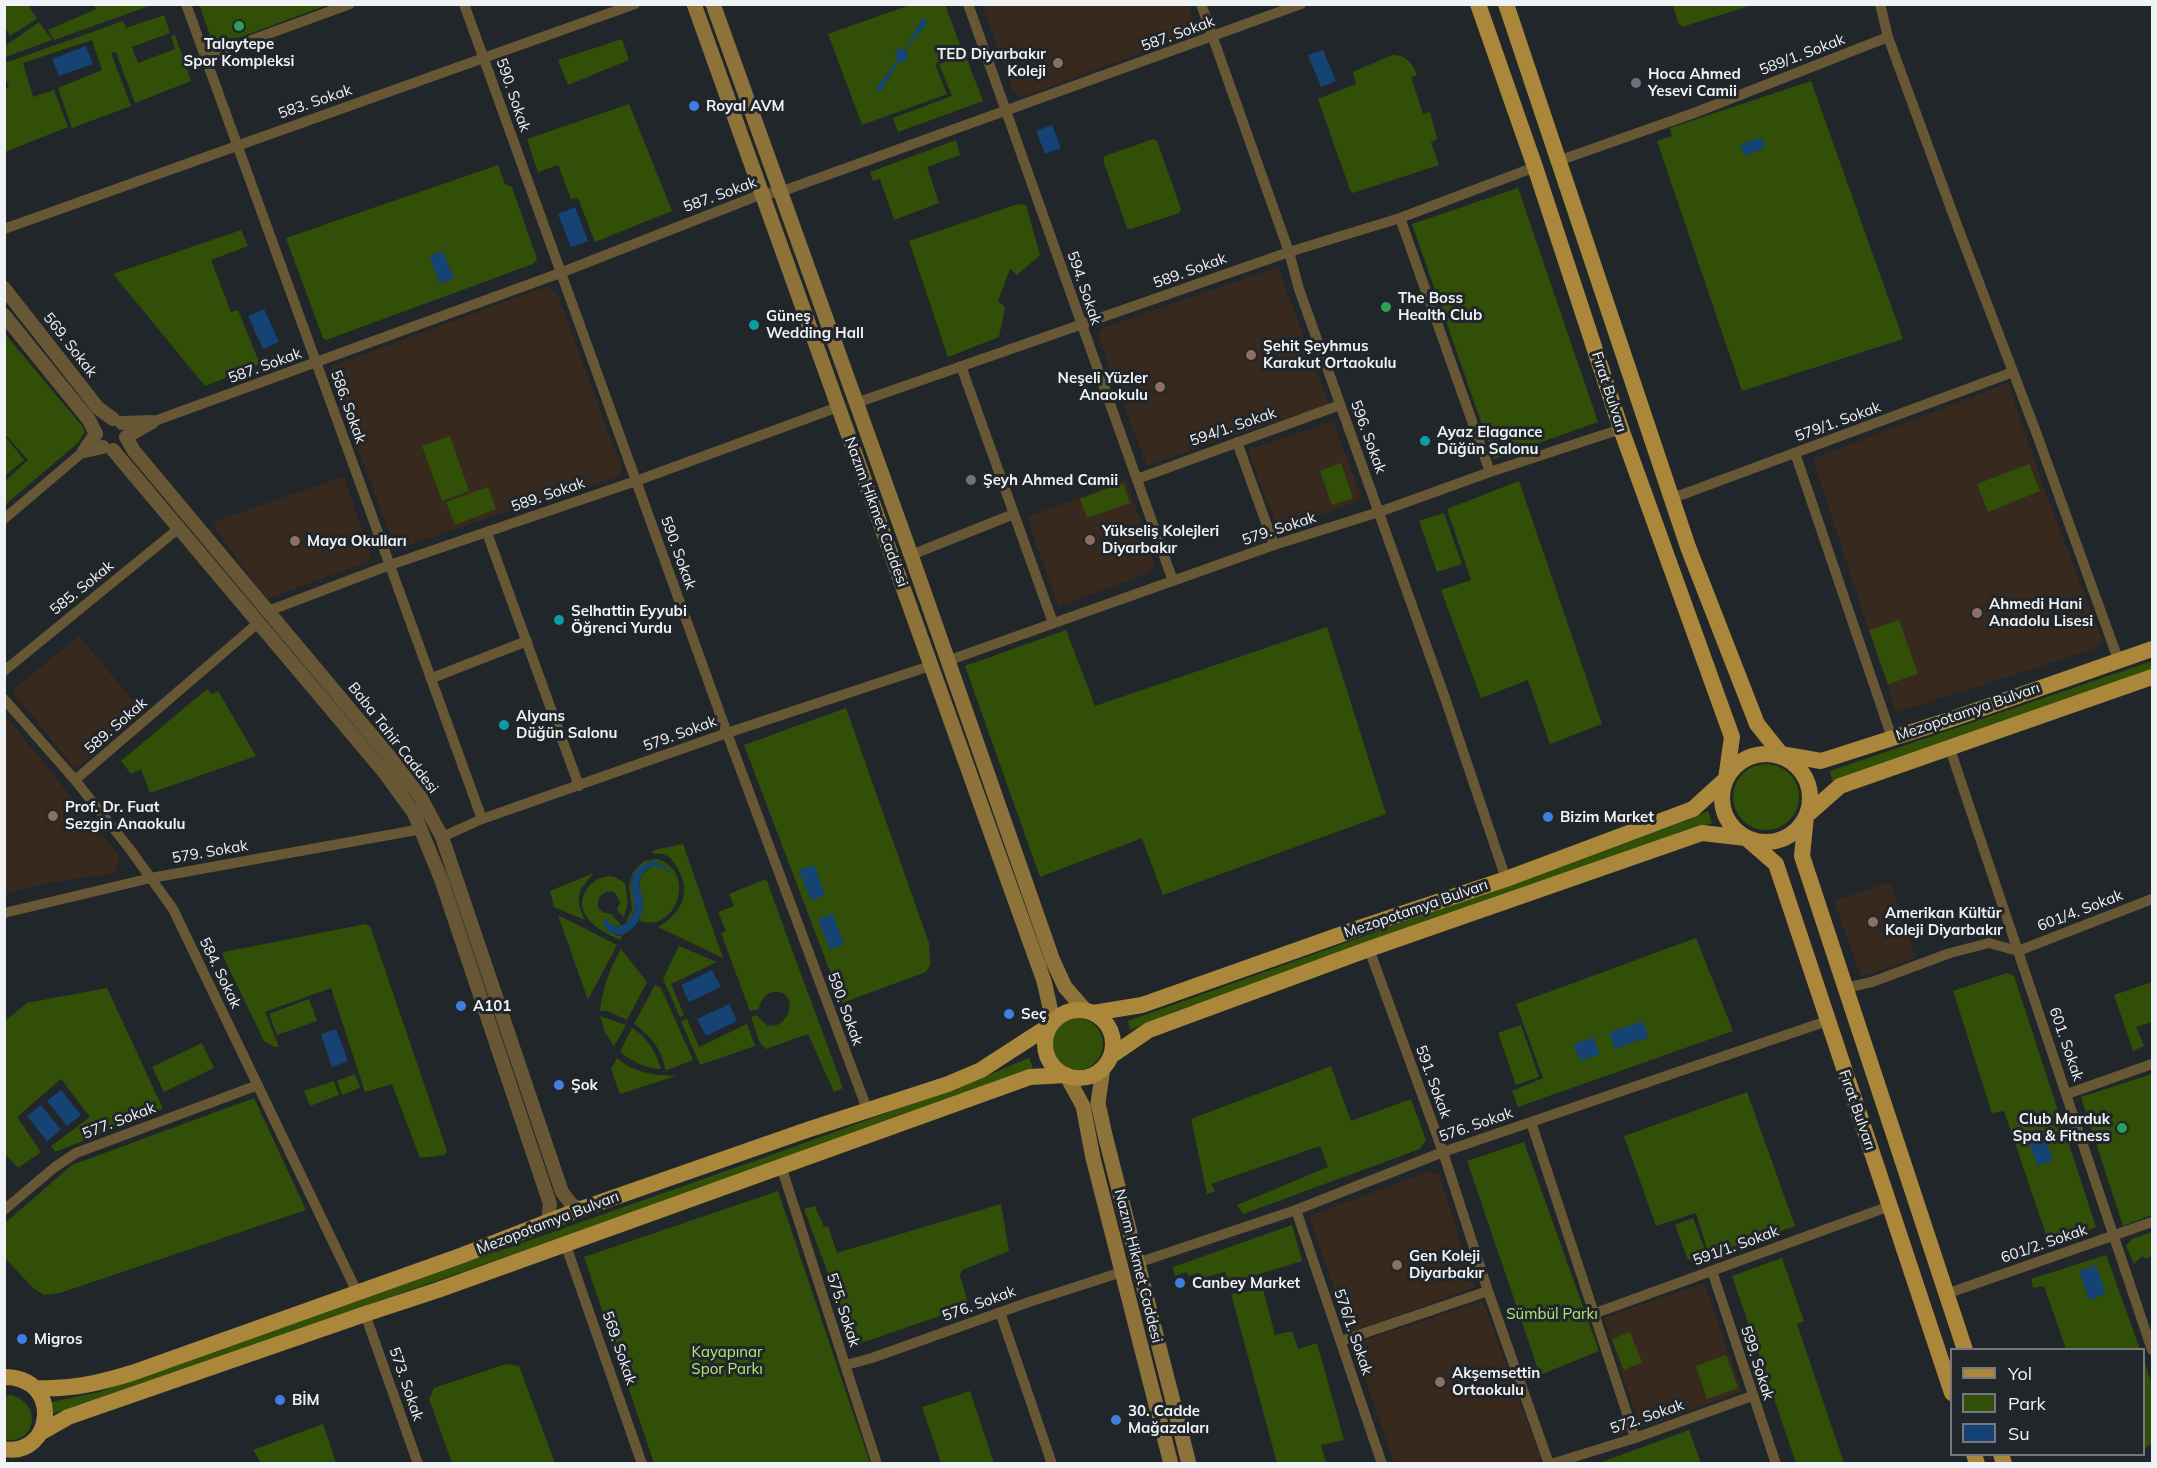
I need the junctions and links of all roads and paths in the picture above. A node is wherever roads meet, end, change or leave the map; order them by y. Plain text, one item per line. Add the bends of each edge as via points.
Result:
1 (186, 4) edge
2 (350, 4) edge
3 (464, 4) edge
4 (635, 4) edge
5 (694, 4) edge
6 (712, 4) edge
7 (968, 4) edge
8 (1201, 4) edge
9 (1301, 4) edge
10 (1478, 4) edge
11 (1506, 4) edge
12 (1880, 4) edge
13 (1888, 37) junction
14 (1213, 38) junction
15 (206, 57) junction
16 (484, 59) junction
17 (1006, 112) junction
18 (237, 145) junction
19 (1558, 161) junction
20 (1535, 167) junction
21 (780, 192) junction
22 (762, 194) junction
23 (1400, 218) junction
24 (4, 229) edge
25 (1289, 252) junction
26 (560, 273) junction
27 (4, 288) edge
28 (4, 315) edge
29 (1082, 326) junction
30 (316, 363) junction
31 (961, 366) junction
32 (2013, 372) junction
33 (856, 403) junction
34 (1340, 405) junction
35 (838, 407) junction
36 (118, 421) junction
37 (152, 422) junction
38 (1621, 429) junction
39 (96, 434) junction
40 (126, 437) junction
41 (1237, 442) junction
42 (108, 449) junction
43 (84, 451) junction
44 (1795, 453) junction
45 (1490, 472) junction
46 (1137, 479) junction
47 (636, 481) junction
48 (1673, 498) junction
49 (1379, 512) junction
50 (1014, 514) junction
51 (4, 519) edge
52 (178, 529) junction
53 (488, 533) junction
54 (1274, 545) junction
55 (911, 555) junction
56 (390, 565) junction
57 (1173, 581) junction
58 (268, 611) junction
59 (258, 623) junction
60 (1053, 623) junction
61 (527, 641) junction
62 (2152, 648) edge
63 (2118, 659) junction
64 (947, 661) junction
65 (930, 666) junction
66 (4, 670) edge
67 (2152, 677) edge
68 (432, 678) junction
69 (4, 699) edge
70 (727, 733) junction
71 (1892, 738) junction
72 (1950, 749) junction
73 (1781, 754) junction
74 (1726, 779) junction
75 (75, 780) junction
76 (579, 786) junction
77 (1806, 816) junction
78 (482, 819) junction
79 (422, 829) junction
80 (442, 837) junction
81 (1746, 838) junction
82 (151, 878) junction
83 (1506, 879) junction
84 (2152, 899) edge
85 (4, 913) edge
86 (1369, 949) junction
87 (2018, 951) junction
88 (1845, 988) junction
89 (1089, 1012) junction
90 (1827, 1021) junction
91 (1051, 1024) junction
92 (1107, 1062) junction
93 (2152, 1064) edge
94 (1066, 1075) junction
95 (258, 1085) junction
96 (2067, 1094) junction
97 (867, 1109) junction
98 (1531, 1122) junction
99 (1443, 1152) junction
100 (781, 1166) junction
101 (1890, 1206) junction
102 (581, 1209) junction
103 (4, 1210) edge
104 (1296, 1210) junction
105 (548, 1221) junction
106 (2152, 1222) edge
107 (2112, 1236) junction
108 (565, 1243) junction
109 (1137, 1263) junction
110 (1712, 1271) junction
111 (1122, 1272) junction
112 (1488, 1291) junction
113 (357, 1292) junction
114 (1946, 1294) junction
115 (1000, 1312) junction
116 (365, 1314) junction
117 (1593, 1314) junction
118 (1341, 1341) junction
119 (1964, 1348) edge
120 (2152, 1350) edge
121 (846, 1365) junction
122 (4, 1377) edge
123 (1950, 1387) edge
124 (36, 1388) junction
125 (1752, 1396) junction
126 (40, 1433) junction
127 (1635, 1438) junction
128 (13, 1449) edge
129 (4, 1462) edge
130 (418, 1464) edge
131 (642, 1464) edge
132 (877, 1464) edge
133 (1052, 1464) edge
134 (1171, 1464) edge
135 (1189, 1464) edge
136 (1382, 1464) edge
137 (1550, 1464) edge
138 (1776, 1464) edge

1 - 15 street, 586. Sokak
2 - 15 street
3 - 16 street, 590. Sokak
4 - 16 street, 583. Sokak
5 - 22 main road, Nazım Hikmet Caddesi
6 - 21 main road, Nazım Hikmet Caddesi
7 - 17 street, 594. Sokak
8 - 14 street, 596. Sokak
9 - 14 street, 587. Sokak
10 - 20 main road, Fırat Bulvarı
11 - 19 main road, Fırat Bulvarı
12 - 13 street
13 - 19 street, 589/1. Sokak
13 - 32 street
14 - 17 street, 587. Sokak
14 - 25 street, 596. Sokak
15 - 18 street, 586. Sokak
16 - 18 street, 583. Sokak
16 - 26 street, 590. Sokak
17 - 21 street, 587. Sokak
17 - 29 street, 594. Sokak
18 - 24 street, 583. Sokak
18 - 30 street, 586. Sokak
19 - 48 main road, Fırat Bulvarı
20 - 23 street, 589. Sokak
20 - 38 main road, Fırat Bulvarı
21 - 22 street, 587. Sokak
21 - 33 main road, Nazım Hikmet Caddesi
22 - 26 street, 587. Sokak
22 - 35 main road, Nazım Hikmet Caddesi
23 - 25 street, 589. Sokak
23 - 45 street
25 - 29 street, 589. Sokak
25 - 34 street, 596. Sokak
26 - 30 street, 587. Sokak
26 - 47 street, 590. Sokak
27 - 36 street, 569. Sokak via 98,408
28 - 39 street via 89,420
29 - 31 street, 589. Sokak
29 - 46 street, 594. Sokak
30 - 37 street, 587. Sokak
30 - 56 street, 586. Sokak
31 - 33 street, 589. Sokak
31 - 50 street
32 - 44 street, 579/1. Sokak
32 - 63 street
33 - 55 main road, Nazım Hikmet Caddesi
34 - 41 street, 594/1. Sokak
34 - 49 street, 596. Sokak
35 - 47 street, 589. Sokak
35 - 65 main road, Nazım Hikmet Caddesi
36 - 37 street
36 - 39 street via 103,421
36 - 40 street
37 - 40 street
38 - 45 street, 579. Sokak
38 - 74 main road, Fırat Bulvarı via 1732,737
39 - 42 street
39 - 43 street
40 - 42 street via 122,446
40 - 58 street, Baba Tahir Caddesi
41 - 46 street, 594/1. Sokak
41 - 54 street
42 - 43 street
42 - 52 street, Baba Tahir Caddesi via 124,461
43 - 51 street
44 - 48 street, 579/1. Sokak
44 - 71 street
45 - 49 street, 579. Sokak
46 - 57 street, 594. Sokak
47 - 53 street, 589. Sokak
47 - 70 street, 590. Sokak
48 - 73 main road, Fırat Bulvarı via 1757,724
49 - 54 street, 579. Sokak
49 - 83 street, 596. Sokak
50 - 55 street
50 - 60 street
52 - 59 street, Baba Tahir Caddesi
52 - 66 street, 585. Sokak
53 - 56 street, 589. Sokak
53 - 61 street
54 - 57 street, 579. Sokak
55 - 64 main road, Nazım Hikmet Caddesi
56 - 58 street, 589. Sokak
56 - 68 street, 586. Sokak
57 - 60 street, 579. Sokak
58 - 80 street, Baba Tahir Caddesi via 389,756 421,798
59 - 75 street, 589. Sokak
59 - 79 street, Baba Tahir Caddesi via 384,772
60 - 64 street, 579. Sokak
61 - 68 street
61 - 76 street
62 - 63 main road, Mezopotamya Bulvarı
63 - 71 main road, Mezopotamya Bulvarı
64 - 89 main road, Nazım Hikmet Caddesi via 1053,961 1065,987
65 - 70 street, 579. Sokak
65 - 91 main road, Nazım Hikmet Caddesi via 1044,981
67 - 72 main road, Mezopotamya Bulvarı
68 - 78 street, 586. Sokak
69 - 75 street, 584. Sokak
70 - 76 street, 579. Sokak
70 - 97 street, 590. Sokak
71 - 73 main road, Mezopotamya Bulvarı via 1821,761
72 - 77 main road, Mezopotamya Bulvarı via 1840,786
72 - 87 street, 601. Sokak
73 - 74 main road via 1754,754 1732,768
73 - 77 main road via 1804,774 1810,802
74 - 81 main road via 1722,807 1727,820
74 - 83 main road, Mezopotamya Bulvarı via 1693,809
75 - 82 street, 584. Sokak
76 - 78 street, 579. Sokak
77 - 81 main road via 1799,828 1775,842
77 - 88 main road, Fırat Bulvarı via 1802,856
78 - 80 street, 579. Sokak
79 - 82 street, 579. Sokak
79 - 105 street, Baba Tahir Caddesi via 550,1204
80 - 102 street, Baba Tahir Caddesi via 562,1192 572,1205
81 - 86 main road, Mezopotamya Bulvarı via 1702,833
81 - 90 main road, Fırat Bulvarı via 1776,864
82 - 85 street, 579. Sokak
82 - 95 street, 584. Sokak via 173,909
83 - 89 main road, Mezopotamya Bulvarı via 1142,1005
84 - 87 street, 601/4. Sokak
86 - 92 main road, Mezopotamya Bulvarı via 1149,1030
86 - 99 street, 591. Sokak
87 - 88 street via 1989,943
87 - 96 street, 601. Sokak
88 - 114 main road, Fırat Bulvarı
89 - 91 main road via 1071,1011
89 - 92 main road via 1104,1020 1110,1031 1113,1043
90 - 98 street, 576. Sokak
90 - 101 main road, Fırat Bulvarı
91 - 94 main road via 1045,1039 1046,1054 1054,1068
91 - 97 main road, Mezopotamya Bulvarı via 981,1070
92 - 94 main road via 1086,1077
92 - 109 main road, Nazım Hikmet Caddesi via 1098,1103
93 - 96 street
94 - 100 main road via 1030,1077
94 - 111 main road, Nazım Hikmet Caddesi via 1083,1106
95 - 103 street, 577. Sokak via 76,1153
95 - 113 street, 584. Sokak
96 - 107 street, 601. Sokak
97 - 102 main road, Mezopotamya Bulvarı
98 - 99 street, 576. Sokak
98 - 117 street
99 - 104 street, 576. Sokak
99 - 112 street, 591. Sokak
100 - 108 main road
100 - 121 street, 575. Sokak
101 - 110 street, 591/1. Sokak
101 - 123 main road, Fırat Bulvarı
102 - 105 main road, Mezopotamya Bulvarı
104 - 109 street, 576. Sokak
104 - 118 street, 576/1. Sokak
105 - 113 main road, Mezopotamya Bulvarı
106 - 107 street, 601/2. Sokak
107 - 114 street, 601/2. Sokak
107 - 120 street, 601. Sokak
108 - 116 main road
108 - 131 street, 569. Sokak
109 - 135 main road, Nazım Hikmet Caddesi
110 - 117 street, 591/1. Sokak
110 - 125 street, 599. Sokak
111 - 115 street, 576. Sokak
111 - 134 main road, Nazım Hikmet Caddesi
112 - 118 street
112 - 137 street, 591. Sokak
113 - 124 main road, Mezopotamya Bulvarı via 92,1385
114 - 119 main road, Fırat Bulvarı
115 - 121 street, 576. Sokak
115 - 133 street
116 - 126 main road via 68,1418
116 - 130 street, 573. Sokak
117 - 127 street
118 - 136 street, 576/1. Sokak
121 - 132 street, 575. Sokak
122 - 124 main road via 27,1381
124 - 126 main road via 46,1410
125 - 127 street, 572. Sokak
125 - 138 street, 599. Sokak
126 - 128 main road via 32,1442
127 - 137 street, 572. Sokak
128 - 129 main road

